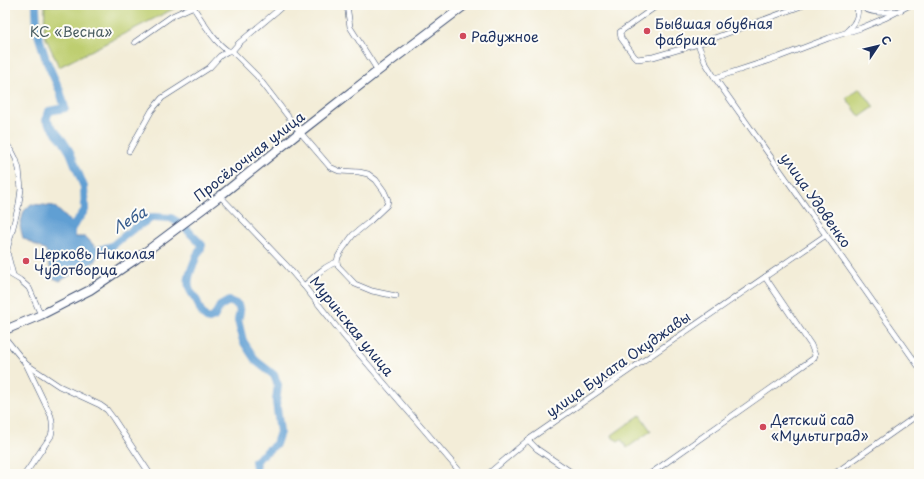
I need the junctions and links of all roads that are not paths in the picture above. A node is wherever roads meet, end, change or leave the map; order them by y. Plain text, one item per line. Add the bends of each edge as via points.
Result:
1 (284, 5) edge
2 (347, 5) edge
3 (465, 5) edge
4 (658, 5) edge
5 (804, 5) edge
6 (859, 5) edge
7 (910, 5) edge
8 (195, 6) edge
9 (898, 11) junction
10 (845, 33) junction
11 (135, 42) dead end
12 (698, 44) junction
13 (230, 51) junction
14 (378, 71) junction
15 (715, 78) junction
16 (300, 132) junction
17 (5, 143) edge
18 (129, 151) dead end
19 (220, 196) junction
20 (826, 236) junction
21 (336, 262) junction
22 (5, 271) edge
23 (13, 275) junction
24 (765, 277) junction
25 (304, 286) junction
26 (396, 296) dead end
27 (41, 315) junction
28 (5, 330) edge
29 (5, 338) edge
30 (26, 364) junction
31 (919, 367) edge
32 (919, 414) edge
33 (528, 440) junction
34 (25, 474) edge
35 (150, 474) edge
36 (462, 474) edge
37 (488, 474) edge
38 (574, 474) edge
39 (650, 474) edge
40 (834, 474) edge

1 - 13 street
2 - 14 street via 350,27
3 - 14 main road, Просёлочная улица
4 - 12 street via 620,32 621,38 634,56 639,59 653,57
5 - 12 street
6 - 9 street via 876,12
6 - 10 street via 856,22
7 - 9 street
8 - 11 street via 172,16
8 - 13 street via 210,32 223,48
9 - 10 street
10 - 15 street
12 - 15 street, улица Удовенко
13 - 16 street via 257,76
13 - 18 street via 220,56 209,68 162,98 152,110
14 - 16 main road, Просёлочная улица
15 - 20 street, улица Удовенко
16 - 19 main road, Просёлочная улица
16 - 21 street via 330,167 339,171 368,174 376,180 388,200 385,208 353,235
17 - 23 street via 16,159 21,189 7,250
19 - 25 street, Муринская улица
19 - 27 main road, Просёлочная улица via 90,290
20 - 24 street, улица Булата Окуджавы
20 - 31 street, улица Удовенко
21 - 25 street
21 - 26 street via 355,284
22 - 23 street
23 - 27 street via 29,288
24 - 33 street, улица Булата Окуджавы
24 - 39 street via 811,345 814,358
25 - 36 street, Муринская улица
27 - 28 main road, Просёлочная улица
29 - 30 street
30 - 34 street via 53,424 51,436
30 - 35 street via 59,386 106,410
32 - 40 street
33 - 37 street, улица Булата Окуджавы
33 - 38 street

